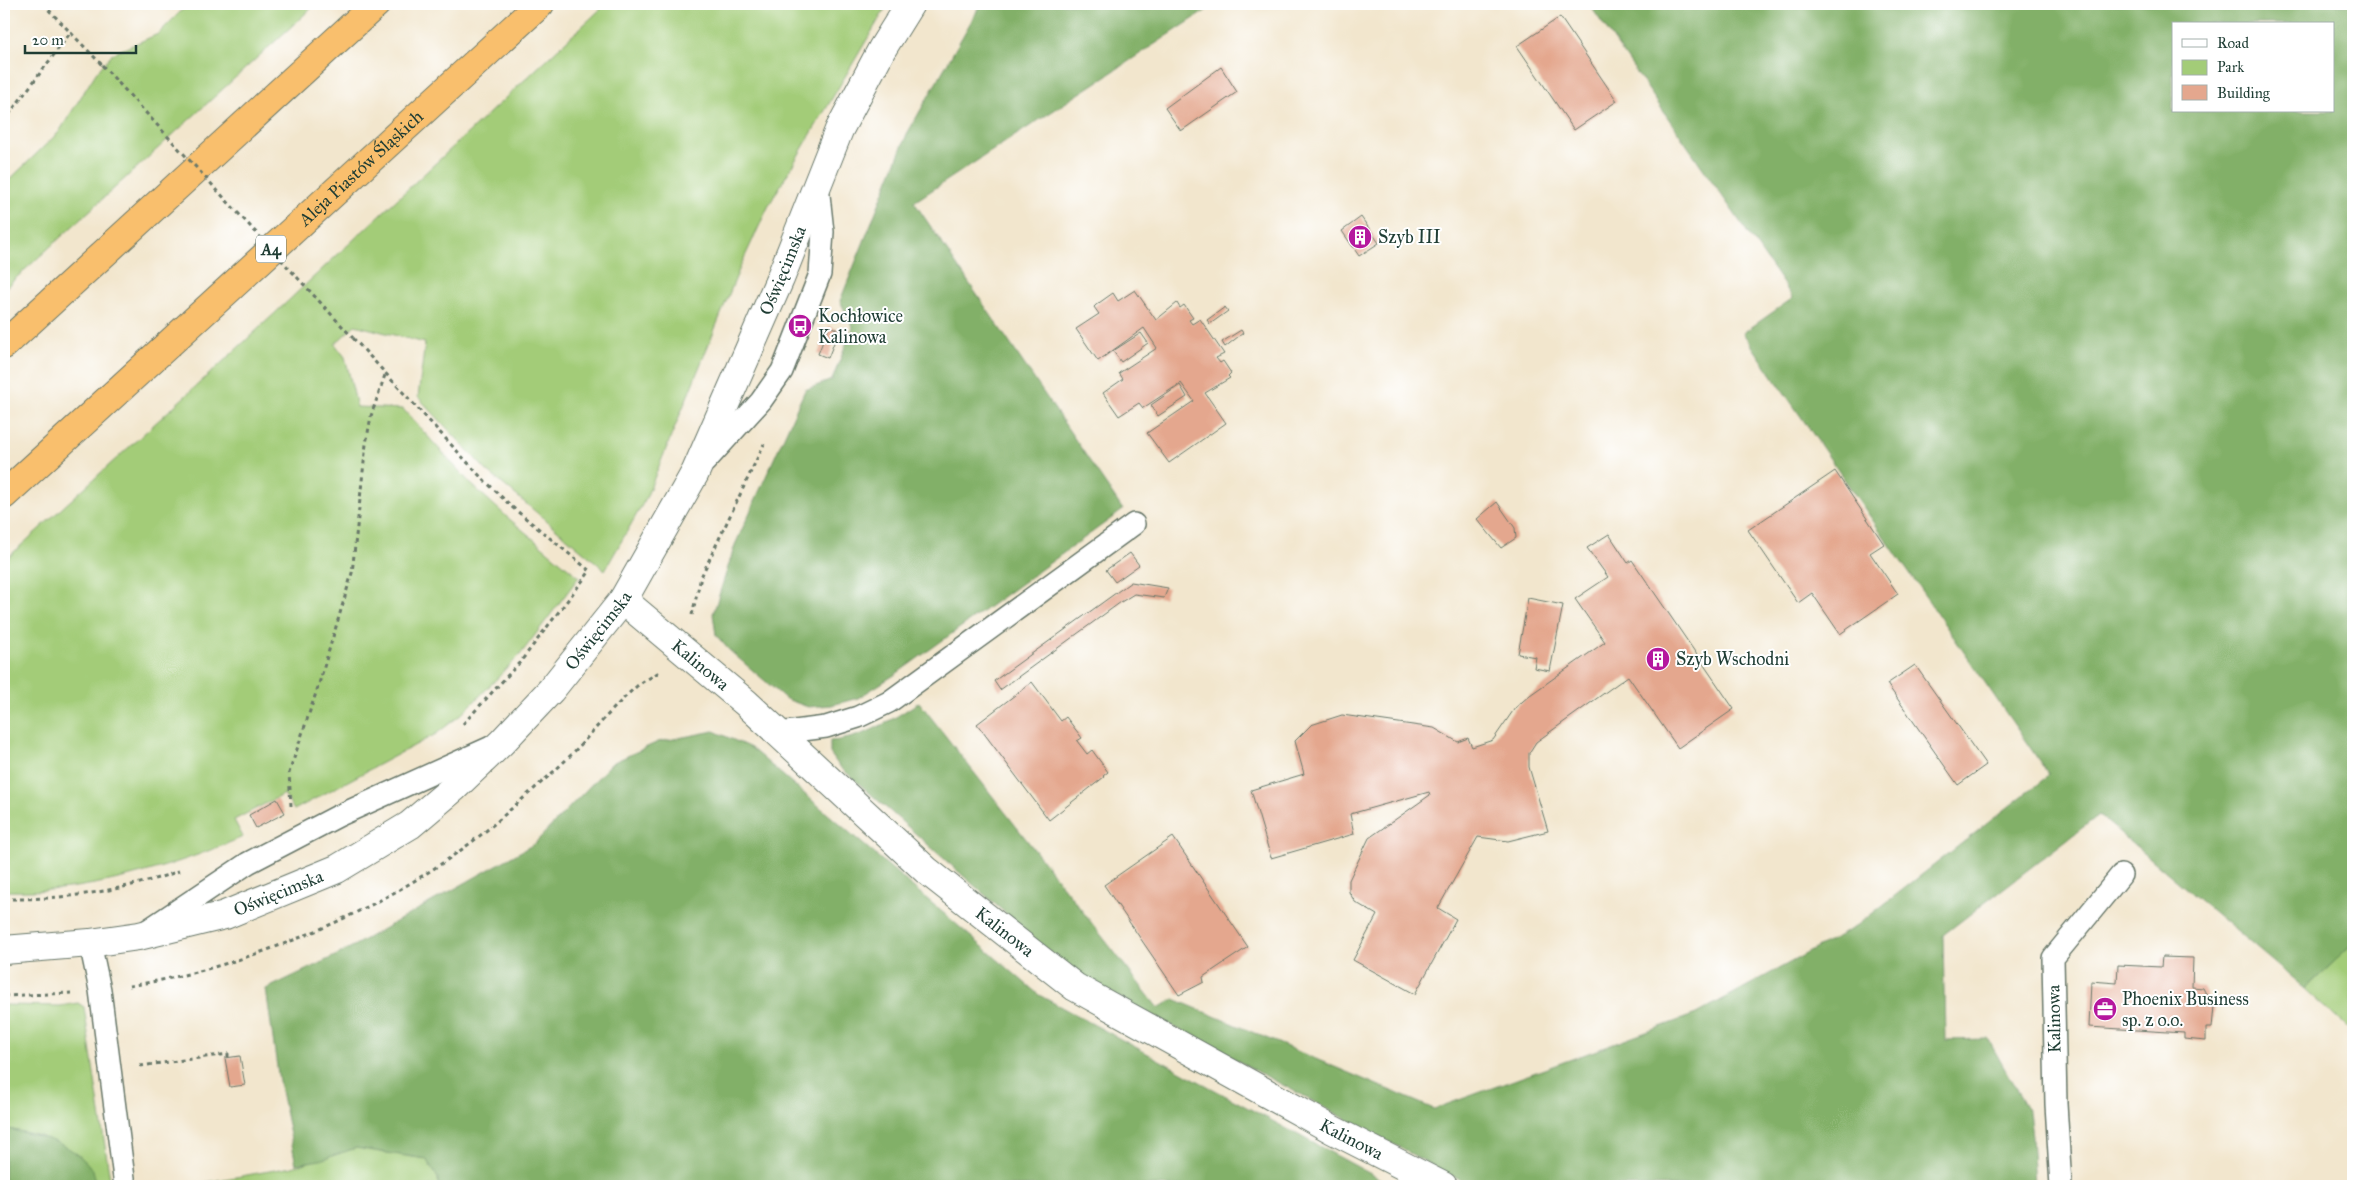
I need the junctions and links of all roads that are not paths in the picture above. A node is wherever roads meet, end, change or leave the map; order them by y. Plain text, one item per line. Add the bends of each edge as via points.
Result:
1 (376, 4) edge
2 (540, 4) edge
3 (910, 4) edge
4 (818, 183) junction
5 (4, 345) edge
6 (695, 473) junction
7 (4, 495) edge
8 (1134, 524) dead end
9 (623, 600) junction
10 (779, 733) junction
11 (502, 742) junction
12 (2121, 875) dead end
13 (139, 936) junction
14 (90, 943) junction
15 (4, 950) edge
16 (125, 1186) edge
17 (1442, 1186) edge
18 (2061, 1186) edge

1 - 5 highway
2 - 7 highway, Aleja Piastów Śląskich / A4
3 - 4 street, Oświęcimska via 882,48 839,130
4 - 6 street, Oświęcimska
4 - 6 lane via 823,232 820,274 782,371 761,401
6 - 9 street, Oświęcimska
8 - 10 lane via 889,702 858,717 826,727
9 - 10 street, Kalinowa
9 - 11 street, Oświęcimska via 552,690
10 - 17 street, Kalinowa via 926,870 1075,987 1333,1130
11 - 13 lane via 338,816 248,863
11 - 13 street, Oświęcimska via 410,825 337,869 225,915
12 - 18 lane, Kalinowa via 2053,958
13 - 14 street, Oświęcimska
14 - 15 street, Oświęcimska
14 - 16 lane via 100,990

